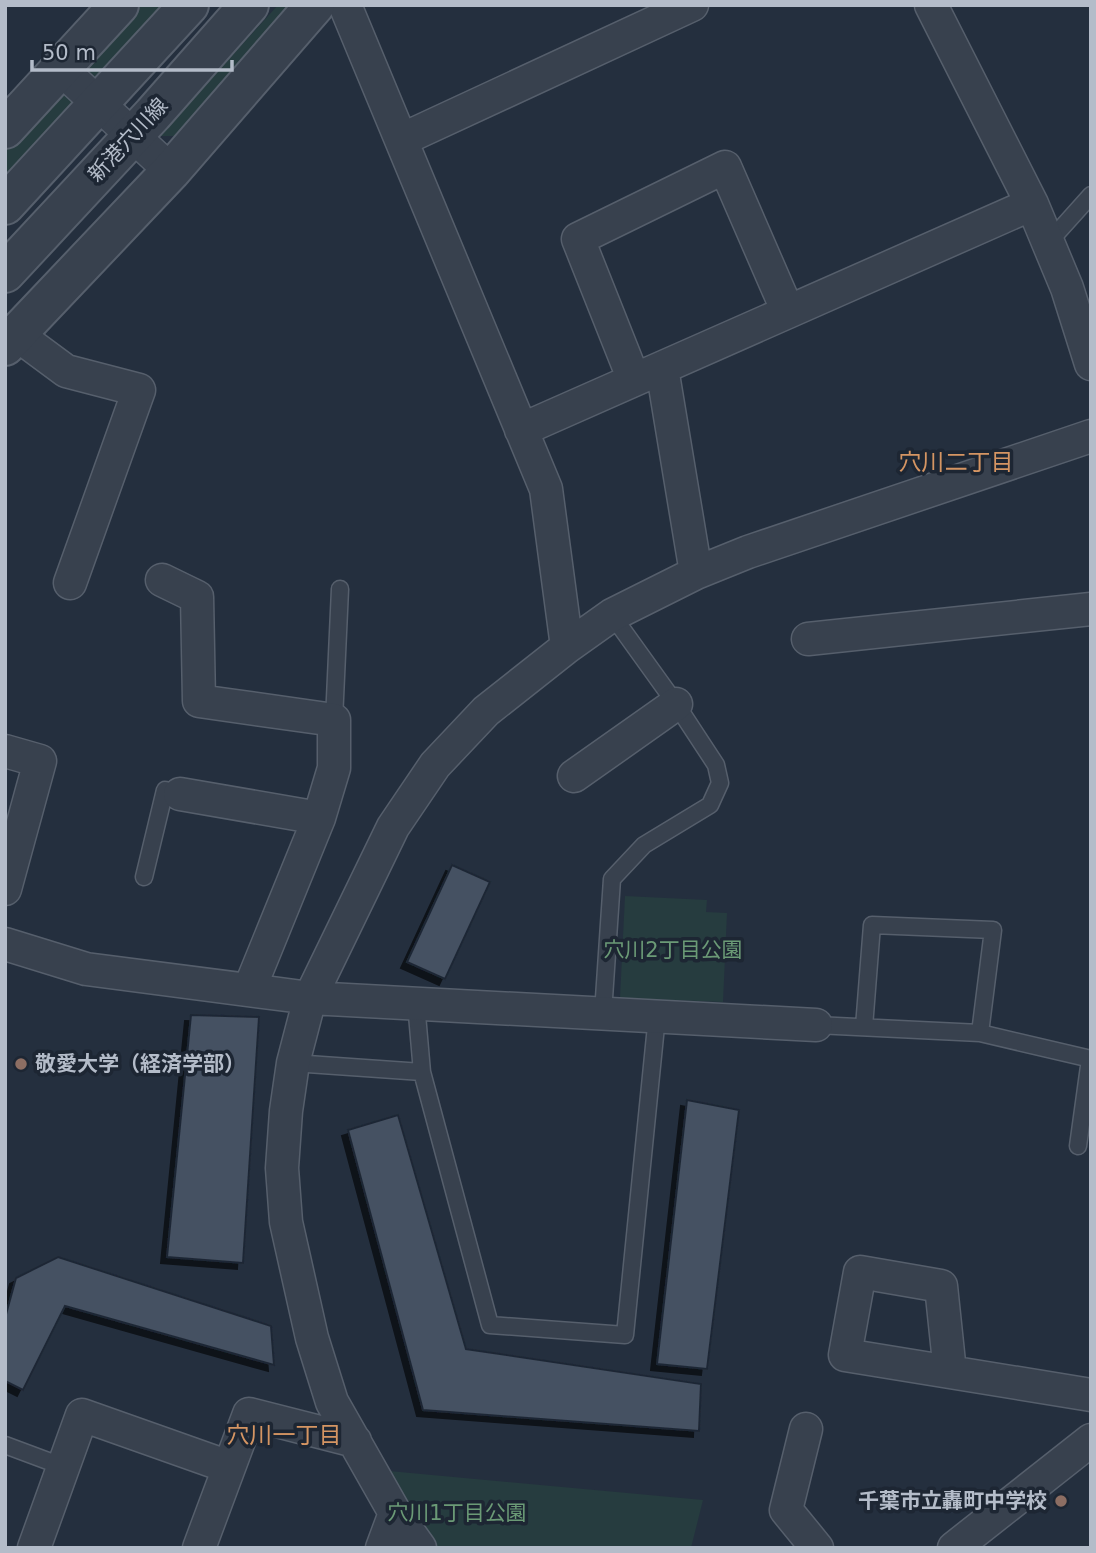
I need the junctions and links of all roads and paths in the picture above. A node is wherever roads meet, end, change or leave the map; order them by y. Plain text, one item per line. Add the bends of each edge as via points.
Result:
1 (119, 5) edge
2 (189, 5) edge
3 (249, 5) edge
4 (315, 5) edge
5 (345, 5) edge
6 (692, 5) edge
7 (931, 5) edge
8 (61, 69) junction
9 (5, 129) edge
10 (401, 140) junction
11 (171, 171) junction
12 (1091, 195) edge
13 (1032, 204) junction
14 (5, 205) edge
15 (1048, 243) junction
16 (5, 273) edge
17 (788, 312) junction
18 (11, 340) edge
19 (1091, 364) edge
20 (648, 374) junction
21 (521, 430) junction
22 (1091, 436) edge
23 (696, 573) junction
24 (162, 580) dead end
25 (71, 583) dead end
26 (340, 589) dead end
27 (1091, 609) edge
28 (612, 615) junction
29 (808, 639) dead end
30 (567, 647) junction
31 (676, 704) junction
32 (334, 720) junction
33 (5, 751) edge
34 (574, 776) dead end
35 (180, 794) joint
36 (319, 818) junction
37 (144, 877) dead end
38 (5, 889) edge
39 (5, 944) edge
40 (249, 990) junction
41 (310, 998) junction
42 (416, 1003) junction
43 (603, 1013) junction
44 (657, 1016) junction
45 (816, 1025) joint
46 (864, 1027) junction
47 (980, 1033) junction
48 (1090, 1059) edge
49 (293, 1063) junction
50 (422, 1072) junction
51 (1078, 1146) dead end
52 (950, 1372) dead end
53 (1091, 1395) edge
54 (806, 1429) dead end
55 (1091, 1440) edge
56 (355, 1441) junction
57 (5, 1445) edge
58 (64, 1466) junction
59 (229, 1467) junction
60 (395, 1513) junction
61 (34, 1548) edge
62 (199, 1548) edge
63 (382, 1548) edge
64 (420, 1548) edge
65 (817, 1548) edge
66 (954, 1548) edge

1 - 8 street
2 - 14 street
3 - 16 street, 新港穴川線
4 - 11 street
5 - 10 street
6 - 10 street
7 - 13 street
8 - 9 street
8 - 11 street
10 - 21 street
11 - 18 street
12 - 15 lane
13 - 15 street
13 - 17 street
15 - 19 street
17 - 20 street
17 - 20 street via 725,167 578,239
18 - 25 street via 66,371 139,390
20 - 21 street
20 - 23 street
21 - 30 street via 546,489
22 - 23 street
23 - 28 street
24 - 32 street via 197,597 199,701
26 - 32 lane
27 - 29 street
28 - 30 street
28 - 31 lane
30 - 41 street via 486,711 435,765 393,827
31 - 34 street
31 - 43 lane via 716,765 720,783 710,805 644,845 612,879
32 - 36 street via 334,768
33 - 38 street via 40,761
35 - 36 street
35 - 37 lane via 165,790
36 - 40 street
39 - 40 street via 86,969
40 - 41 street
41 - 42 street
41 - 49 street
42 - 43 street
42 - 50 lane
43 - 44 street
44 - 45 street
44 - 50 lane via 625,1335 490,1325
45 - 46 lane
46 - 47 lane
46 - 47 lane via 872,925 993,930
47 - 48 lane
48 - 51 lane
49 - 50 lane
49 - 56 street via 282,1168 286,1222 312,1338 332,1402
52 - 53 street
54 - 65 street via 786,1510
55 - 66 street
56 - 59 street via 249,1414
56 - 60 street
57 - 58 lane
58 - 59 street via 82,1415
58 - 61 street
59 - 62 street
60 - 63 street
60 - 64 street

